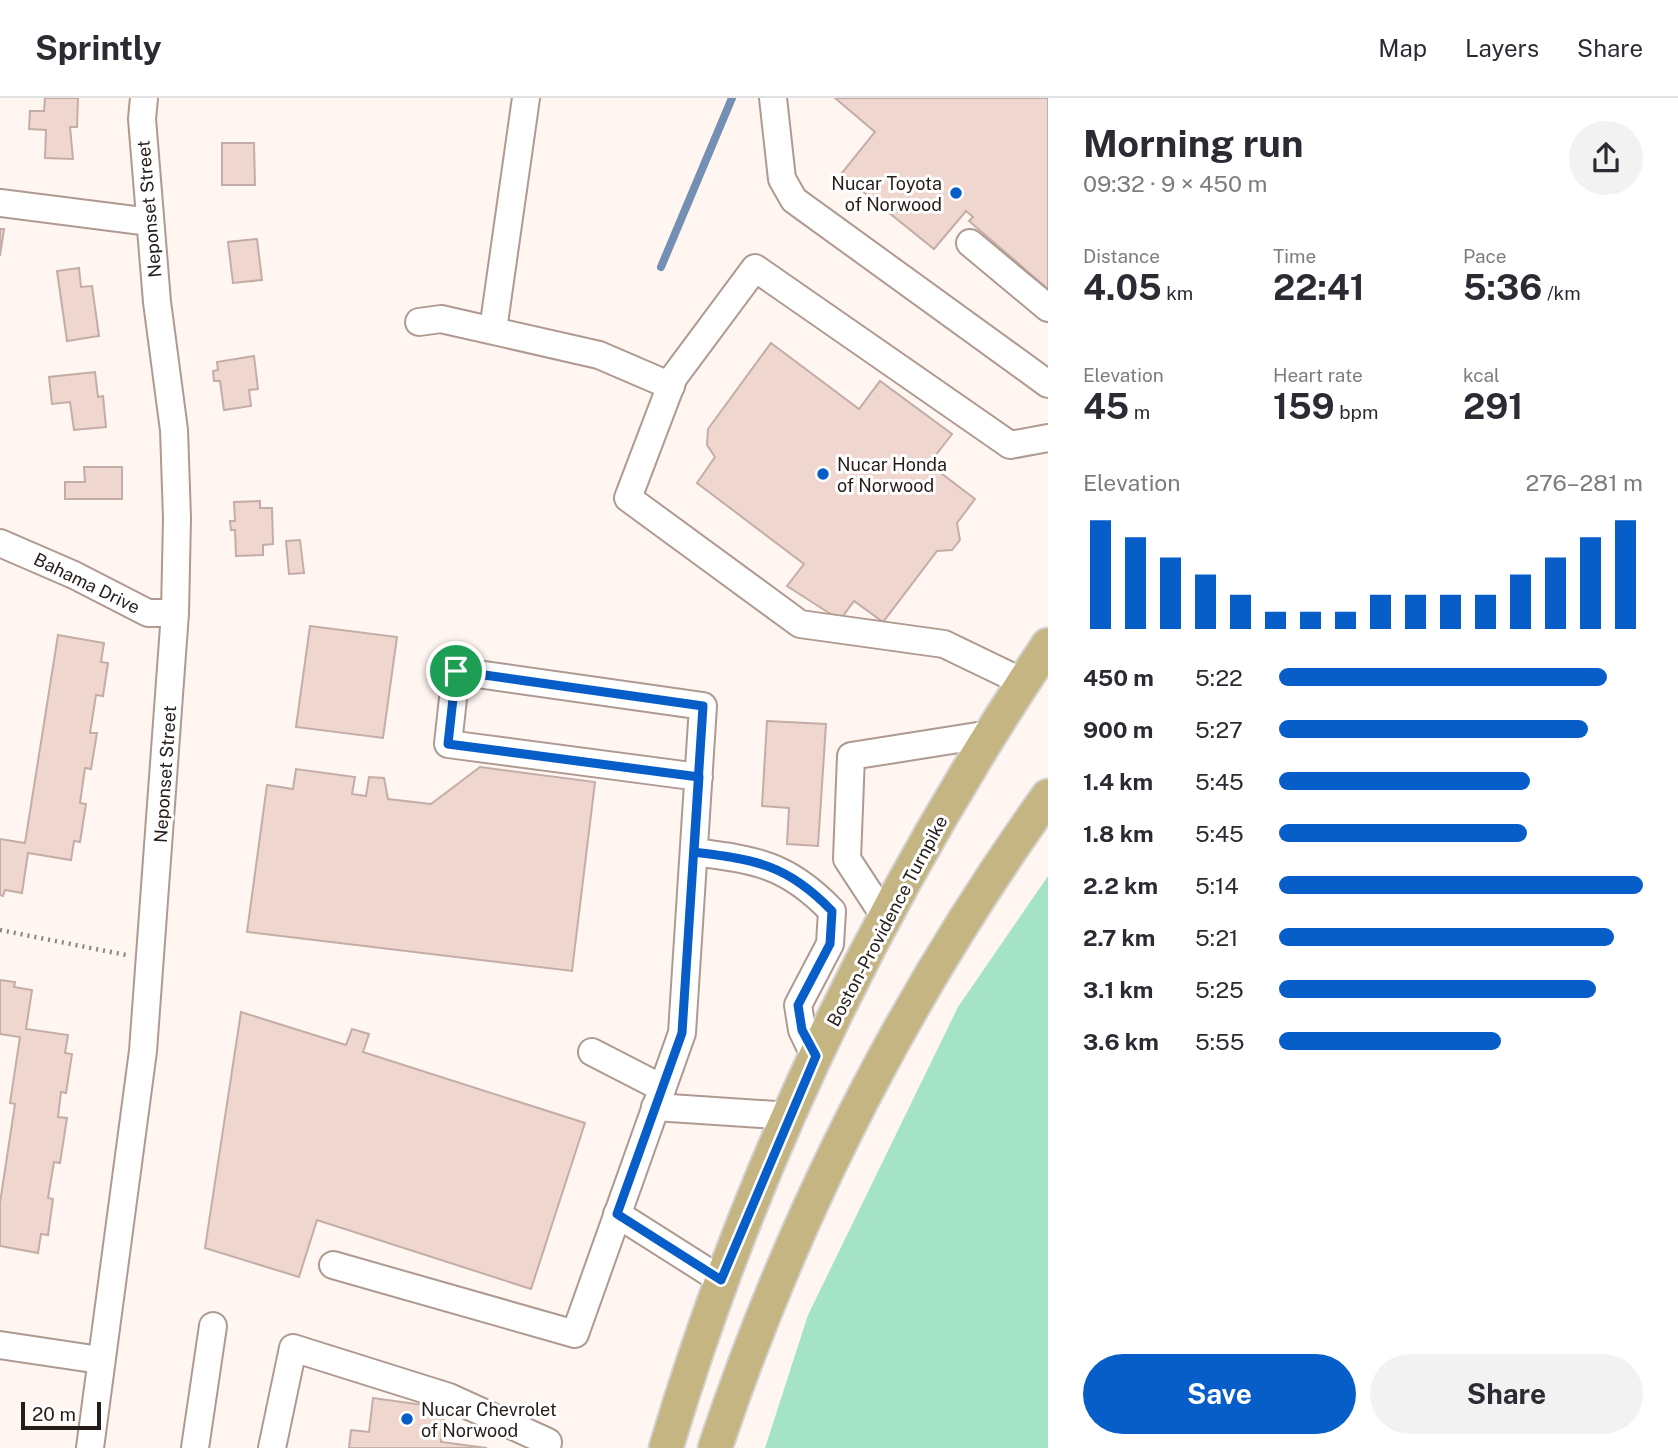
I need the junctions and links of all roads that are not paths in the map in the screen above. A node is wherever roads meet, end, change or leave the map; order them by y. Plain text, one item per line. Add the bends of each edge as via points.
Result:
1 (144, 98) edge
2 (526, 98) edge
3 (773, 98) edge
4 (0, 203) edge
5 (150, 222) junction
6 (970, 243) dead end
7 (1048, 308) edge
8 (419, 322) dead end
9 (493, 330) junction
10 (1048, 384) edge
11 (671, 386) junction
12 (1048, 438) edge
13 (0, 543) edge
14 (175, 613) junction
15 (1048, 645) edge
16 (1023, 682) junction
17 (990, 734) junction
18 (699, 777) junction
19 (1048, 796) edge
20 (694, 852) junction
21 (885, 918) junction
22 (592, 1052) dead end
23 (816, 1056) junction
24 (659, 1098) junction
25 (790, 1116) junction
26 (617, 1214) junction
27 (333, 1265) dead end
28 (721, 1280) junction
29 (213, 1326) dead end
30 (0, 1345) edge
31 (100, 1360) junction
32 (90, 1448) edge
33 (195, 1448) edge
34 (272, 1448) edge
35 (547, 1448) edge
36 (666, 1448) edge
37 (715, 1448) edge

1 - 5 street, Neponset Street
2 - 9 street
3 - 10 street via 782,179 794,200
4 - 5 street
5 - 14 street, Neponset Street via 174,430
6 - 7 street
8 - 9 street via 441,319
9 - 11 street via 599,355
11 - 12 street via 755,268 1010,445
11 - 16 street via 628,498 800,624 944,644
13 - 14 street, Bahama Drive via 148,612
14 - 31 street, Neponset Street via 142,1051
15 - 16 main road, Boston-Providence Turnpike
16 - 17 main road, Boston-Providence Turnpike
17 - 21 main road, Boston-Providence Turnpike
17 - 21 street via 851,756 846,859
18 - 18 street via 703,706 456,671 448,744
18 - 20 street
19 - 37 main road via 930,973 853,1116 790,1247
20 - 23 street via 756,860 806,884 832,911 830,944 798,1005 802,1030
20 - 24 street via 682,1033
21 - 23 main road, Boston-Providence Turnpike
22 - 24 street
23 - 25 main road, Boston-Providence Turnpike
24 - 25 street
24 - 26 street
25 - 28 main road, Boston-Providence Turnpike
26 - 27 street via 575,1334
26 - 28 street
28 - 36 main road, Boston-Providence Turnpike
29 - 33 street
30 - 31 street
31 - 32 street, Neponset Street
34 - 35 street via 293,1348 449,1397 548,1442

